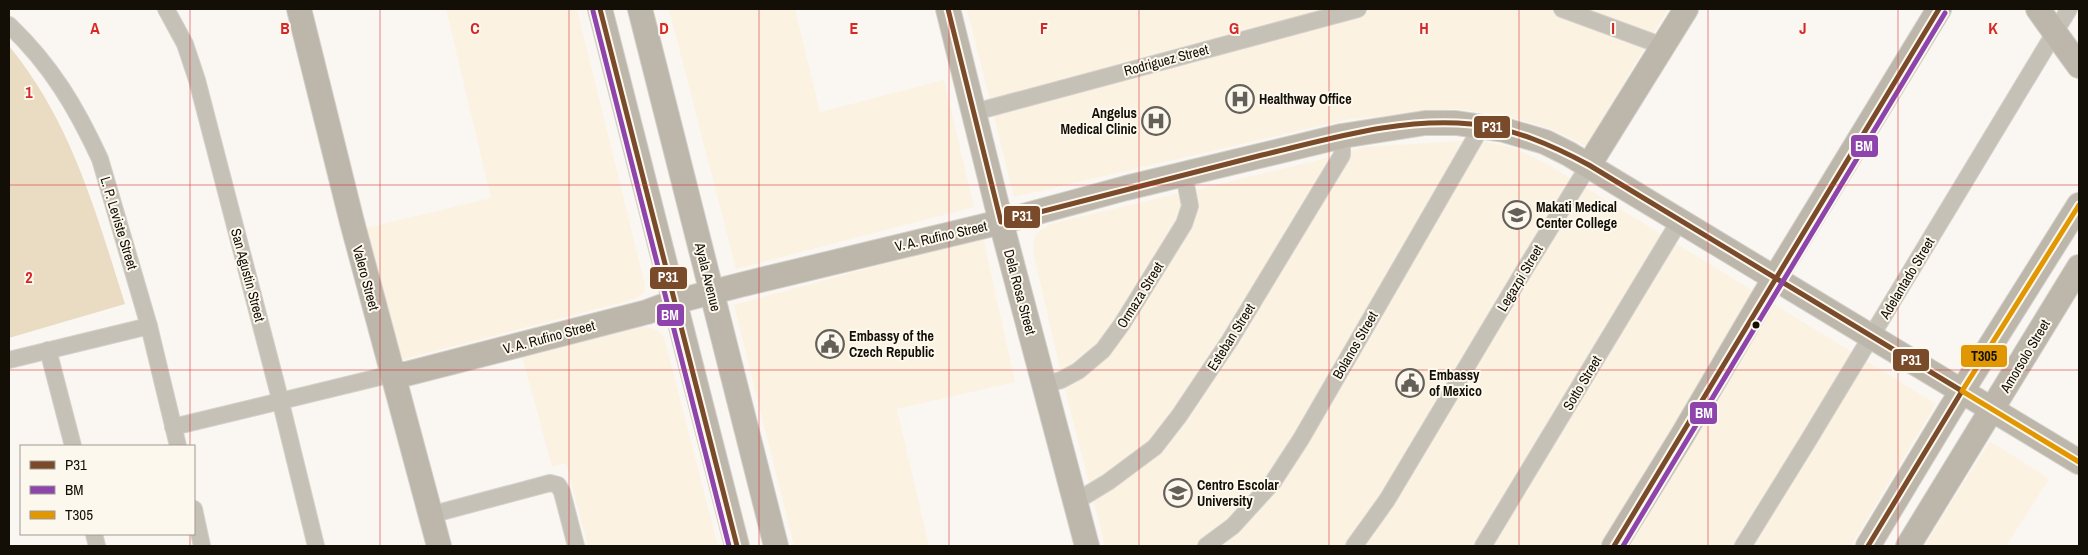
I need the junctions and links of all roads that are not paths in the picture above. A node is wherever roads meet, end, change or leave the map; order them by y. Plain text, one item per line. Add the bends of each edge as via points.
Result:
1 (166, 9) edge
2 (299, 9) edge
3 (600, 9) edge
4 (640, 9) edge
5 (948, 9) edge
6 (1358, 9) edge
7 (1562, 9) edge
8 (1686, 9) edge
9 (1939, 9) edge
10 (2038, 9) edge
11 (2069, 9) edge
12 (9, 25) edge
13 (2056, 32) junction
14 (1663, 46) junction
15 (2079, 66) edge
16 (975, 112) junction
17 (1482, 126) junction
18 (1342, 136) junction
19 (1589, 165) junction
20 (1184, 174) junction
21 (2079, 205) edge
22 (1680, 220) junction
23 (1001, 222) junction
24 (2079, 267) edge
25 (1775, 278) junction
26 (712, 292) junction
27 (674, 302) junction
28 (149, 326) junction
29 (1871, 336) junction
30 (48, 350) junction
31 (9, 360) edge
32 (392, 374) junction
33 (1044, 385) junction
34 (1962, 391) junction
35 (281, 402) junction
36 (1992, 410) junction
37 (173, 427) junction
38 (73, 445) edge
39 (178, 445) edge
40 (2079, 462) edge
41 (1075, 502) junction
42 (195, 514) edge
43 (430, 515) junction
44 (202, 546) edge
45 (316, 546) edge
46 (439, 546) edge
47 (576, 546) edge
48 (738, 546) edge
49 (776, 546) edge
50 (1087, 546) edge
51 (1206, 546) edge
52 (1354, 546) edge
53 (1483, 546) edge
54 (1614, 546) edge
55 (1743, 546) edge
56 (1868, 546) edge
57 (1908, 546) edge

1 - 35 street, San Agustin Street via 185,44 197,80
2 - 32 street, Valero Street
3 - 27 street
4 - 26 street, Ayala Avenue
5 - 16 street, Dela Rosa Street
6 - 16 street, Rodriguez Street
7 - 14 street
8 - 14 street, Legazpi Street
9 - 25 street
10 - 13 street
11 - 13 street, Adelantado Street
12 - 28 street, L. P. Leviste Street via 32,47 55,77 89,135 100,159
13 - 15 street
13 - 29 street, Adelantado Street
14 - 19 street, Legazpi Street
16 - 23 street, Dela Rosa Street
17 - 18 street, V. A. Rufino Street via 1456,122 1425,123
17 - 19 street, V. A. Rufino Street via 1545,142
17 - 51 street, Bolanos Street via 1273,482 1233,526
18 - 20 street, V. A. Rufino Street
18 - 41 street, Esteban Street via 1342,155 1230,340 1179,416 1155,446 1108,482
19 - 22 street, V. A. Rufino Street
19 - 52 street, Legazpi Street via 1387,500
20 - 23 street, V. A. Rufino Street
20 - 33 street, Ormaza Street via 1190,206 1184,224 1122,324 1102,350 1078,371
21 - 34 street
22 - 25 street, V. A. Rufino Street
22 - 53 street, Sotto Street
23 - 26 street, V. A. Rufino Street
23 - 33 street, Dela Rosa Street
24 - 36 street, Amorsolo Street
25 - 29 street, V. A. Rufino Street
25 - 54 street
26 - 27 street, V. A. Rufino Street
26 - 49 street, Ayala Avenue
27 - 32 street, V. A. Rufino Street via 648,312 468,359 406,374
27 - 48 street
28 - 30 street
28 - 37 street, L. P. Leviste Street
29 - 34 street, V. A. Rufino Street
29 - 55 street, Adelantado Street
30 - 31 street
30 - 38 street
32 - 35 street, V. A. Rufino Street
32 - 43 street, Valero Street
33 - 41 street, Dela Rosa Street
34 - 36 street, V. A. Rufino Street
34 - 56 street
35 - 37 street, V. A. Rufino Street
35 - 45 street, San Agustin Street
36 - 40 street, V. A. Rufino Street
36 - 57 street, Amorsolo Street
37 - 39 street, L. P. Leviste Street
41 - 50 street, Dela Rosa Street
42 - 44 street
43 - 46 street, Valero Street
43 - 47 street via 550,483 558,485 562,492

